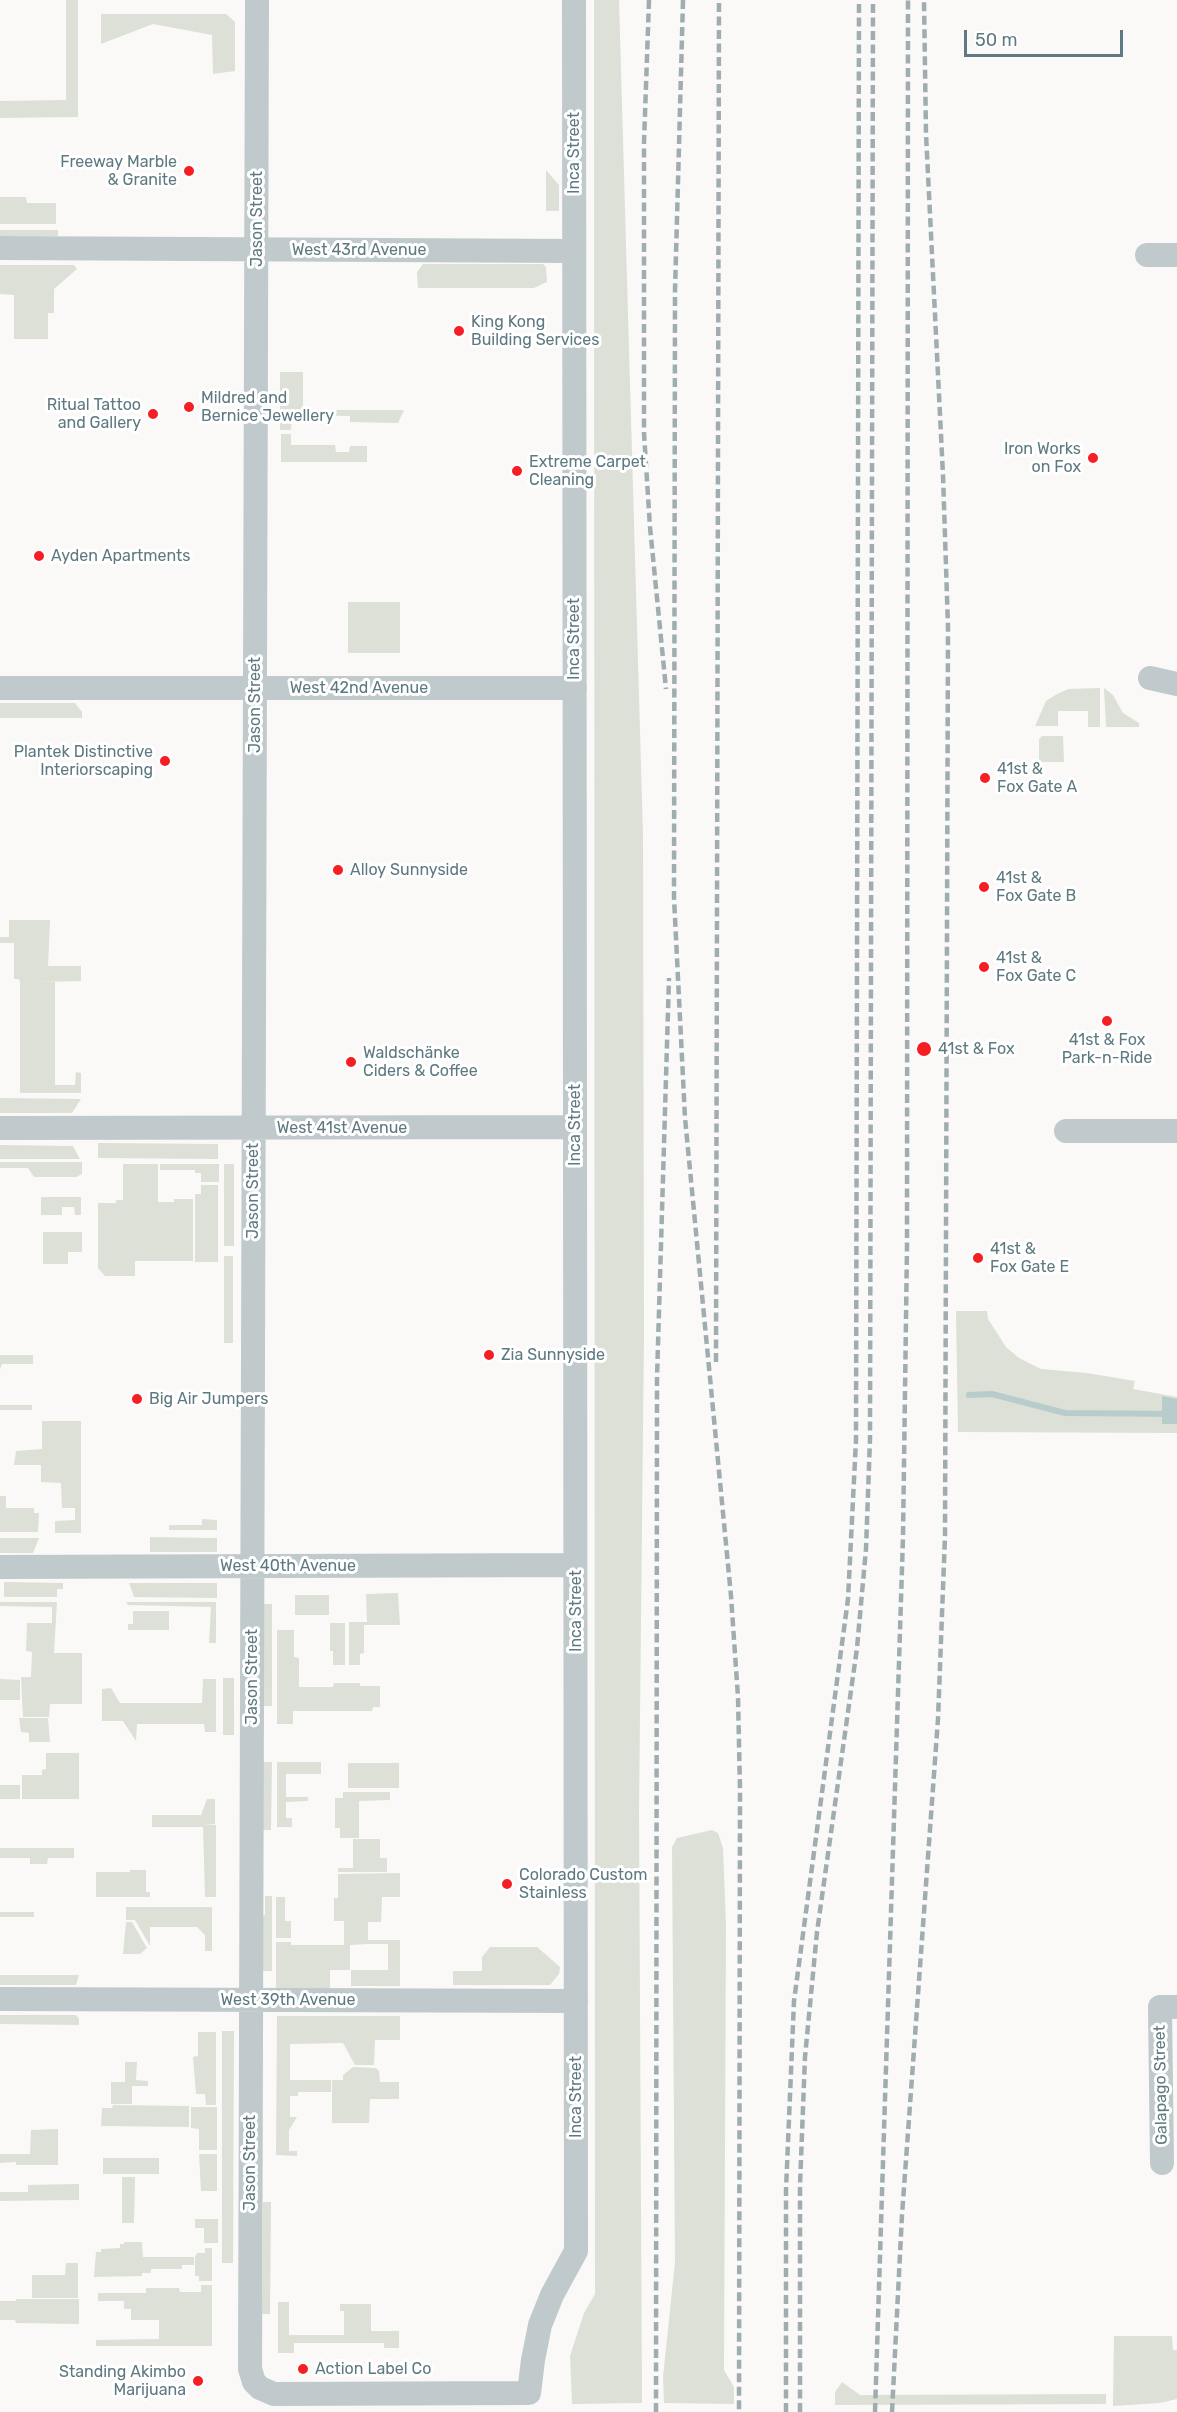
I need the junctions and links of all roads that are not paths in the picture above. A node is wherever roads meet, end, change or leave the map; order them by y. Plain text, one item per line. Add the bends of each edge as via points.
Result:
1 (257, 0) edge
2 (574, 0) edge
3 (0, 248) edge
4 (256, 249) junction
5 (574, 250) junction
6 (1147, 255) dead end
7 (1177, 255) edge
8 (1150, 678) dead end
9 (1177, 684) edge
10 (0, 688) edge
11 (255, 688) junction
12 (574, 688) junction
13 (575, 1127) junction
14 (0, 1128) edge
15 (254, 1128) junction
16 (1066, 1131) dead end
17 (1177, 1131) edge
18 (575, 1565) junction
19 (252, 1566) junction
20 (0, 1567) edge
21 (0, 2000) edge
22 (251, 2000) junction
23 (576, 2001) junction
24 (1168, 2007) edge
25 (1162, 2163) dead end
26 (576, 2251) joint

1 - 4 street, Jason Street
2 - 5 street, Inca Street
3 - 4 street, West 43rd Avenue
4 - 5 street, West 43rd Avenue
4 - 11 street, Jason Street
5 - 12 street, Inca Street
6 - 7 street
8 - 9 street
10 - 11 street, West 42nd Avenue
11 - 12 street, West 42nd Avenue
11 - 15 street, Jason Street
12 - 13 street, Inca Street
13 - 15 street, West 41st Avenue
13 - 18 street, Inca Street
14 - 15 street, West 41st Avenue
15 - 19 street, Jason Street
16 - 17 street
18 - 19 street, West 40th Avenue
18 - 23 street, Inca Street
19 - 20 street, West 40th Avenue
19 - 22 street, Jason Street
21 - 22 street, West 39th Avenue
22 - 23 street, West 39th Avenue
22 - 26 street, Jason Street via 250,2369 260,2388 274,2394 530,2393 540,2325
23 - 26 street, Inca Street
24 - 25 street, Galapago Street

